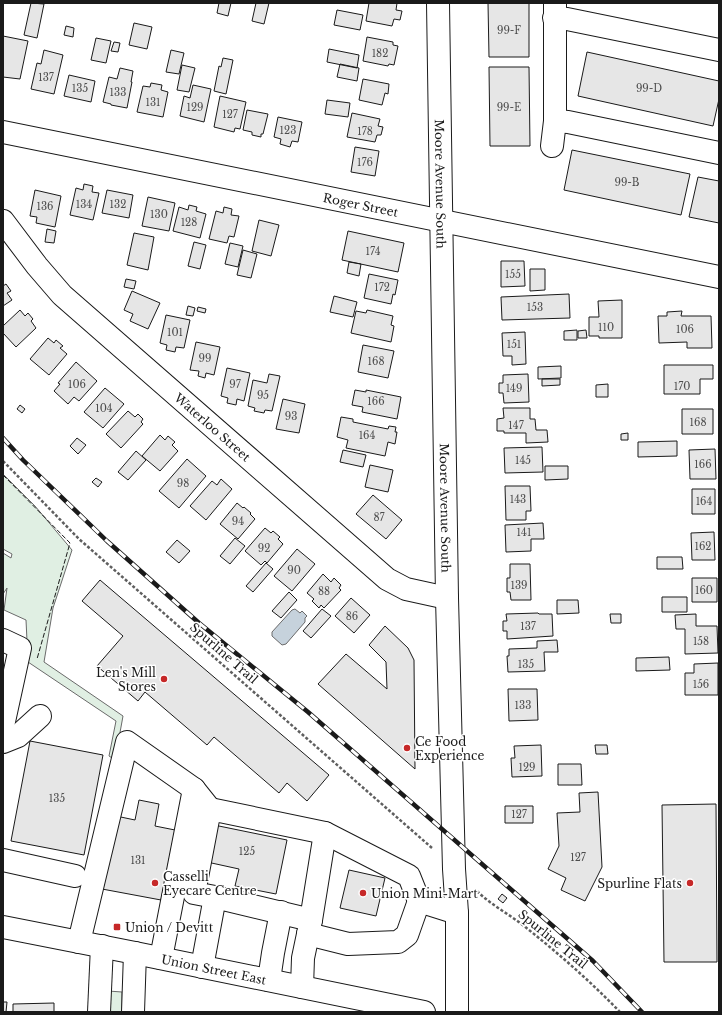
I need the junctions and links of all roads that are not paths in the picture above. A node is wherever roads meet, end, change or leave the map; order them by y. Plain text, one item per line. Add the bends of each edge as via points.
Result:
1 (438, 3) edge
2 (554, 11) edge
3 (719, 50) edge
4 (555, 121) junction
5 (3, 132) edge
6 (552, 146) dead end
7 (719, 153) edge
8 (3, 221) edge
9 (442, 222) junction
10 (719, 277) edge
11 (447, 598) junction
12 (3, 640) edge
13 (40, 716) dead end
14 (3, 726) edge
15 (3, 742) edge
16 (194, 789) junction
17 (210, 809) junction
18 (324, 833) junction
19 (3, 860) edge
20 (75, 876) dead end
21 (215, 897) junction
22 (419, 901) junction
23 (281, 912) junction
24 (457, 913) junction
25 (310, 927) junction
26 (3, 928) edge
27 (79, 942) junction
28 (102, 946) junction
29 (135, 953) junction
30 (161, 958) junction
31 (202, 967) junction
32 (269, 980) junction
33 (302, 987) junction
34 (99, 1012) edge
35 (133, 1012) edge
36 (424, 1012) edge
37 (457, 1012) edge

1 - 9 street, Moore Avenue South
2 - 3 street via 567,19
2 - 4 street
4 - 6 street
4 - 7 street
5 - 9 street, Roger Street
8 - 11 street, Waterloo Street via 62,295 387,579 406,588
9 - 10 street, Roger Street
9 - 11 street, Moore Avenue South
11 - 24 street, Moore Avenue South
12 - 14 street via 20,648
13 - 15 street via 18,736
16 - 17 street
16 - 27 street via 128,742
16 - 30 street
17 - 18 street
17 - 21 street via 194,893
18 - 22 street via 409,876
18 - 25 street
19 - 20 street
21 - 23 street
21 - 31 street
22 - 24 street
22 - 25 street via 407,935 398,942 348,944
23 - 25 street
23 - 32 street
24 - 37 street, Moore Avenue South
25 - 33 street via 303,958
26 - 27 street, Union Street East
27 - 28 street, Union Street East
28 - 29 street, Union Street East
28 - 34 street
29 - 30 street, Union Street East
29 - 35 street
30 - 31 street, Union Street East
31 - 32 street, Union Street East
32 - 33 street, Union Street East
33 - 36 street, Union Street East

